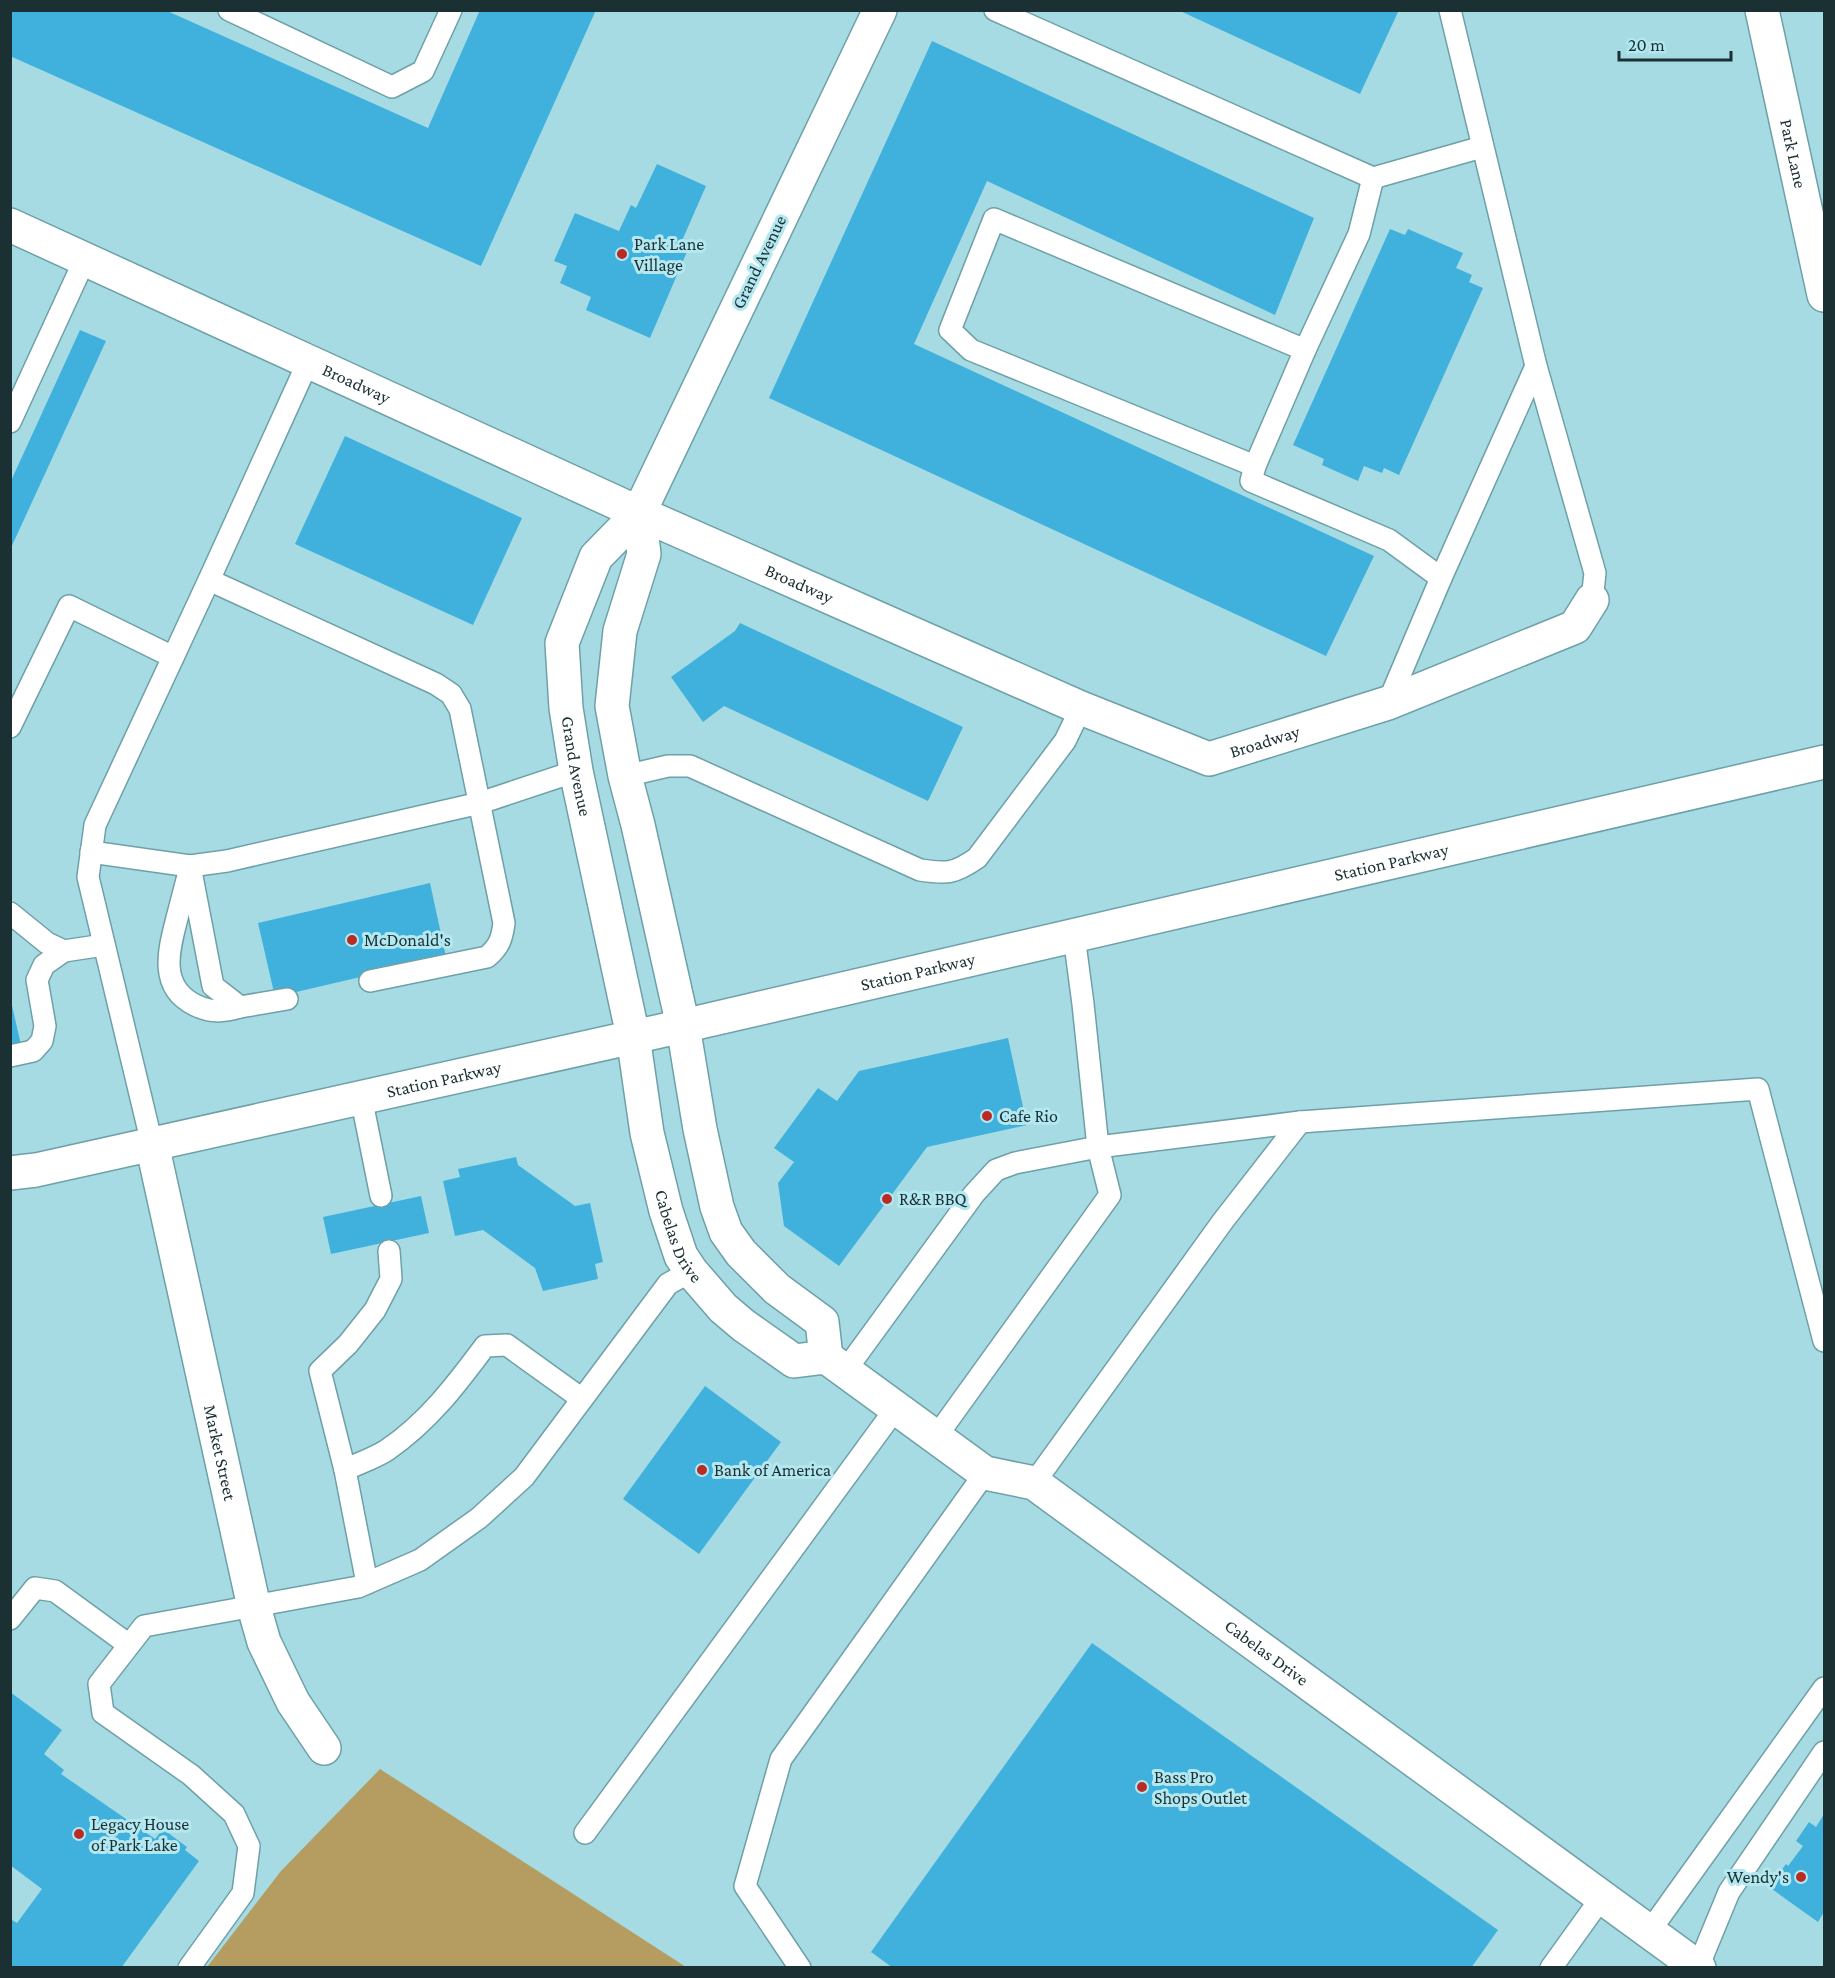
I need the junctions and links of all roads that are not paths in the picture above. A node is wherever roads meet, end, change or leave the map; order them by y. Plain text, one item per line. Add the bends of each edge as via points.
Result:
1 (229, 10) edge
2 (451, 10) edge
3 (880, 10) edge
4 (995, 10) edge
5 (1450, 10) edge
6 (1762, 10) edge
7 (1482, 147) junction
8 (1373, 178) junction
9 (10, 225) edge
10 (85, 259) junction
11 (1824, 295) edge
12 (1305, 350) junction
13 (308, 362) junction
14 (1536, 366) junction
15 (10, 422) edge
16 (1255, 466) junction
17 (639, 513) junction
18 (1441, 578) junction
19 (209, 580) junction
20 (1592, 600) joint
21 (173, 657) junction
22 (1388, 703) junction
23 (1081, 708) junction
24 (12, 721) edge
25 (1824, 762) edge
26 (576, 771) junction
27 (625, 776) junction
28 (480, 803) junction
29 (92, 852) junction
30 (190, 866) junction
31 (10, 913) edge
32 (1074, 936) junction
33 (104, 945) junction
34 (64, 951) junction
35 (370, 981) dead end
36 (287, 999) dead end
37 (240, 1007) junction
38 (683, 1026) junction
39 (633, 1036) junction
40 (10, 1056) edge
41 (361, 1097) junction
42 (1300, 1122) junction
43 (152, 1144) junction
44 (1098, 1147) junction
45 (10, 1173) edge
46 (381, 1196) dead end
47 (389, 1251) dead end
48 (691, 1271) junction
49 (1824, 1341) edge
50 (835, 1364) junction
51 (582, 1399) junction
52 (896, 1408) junction
53 (936, 1437) junction
54 (345, 1470) junction
55 (986, 1473) junction
56 (1034, 1483) junction
57 (367, 1583) junction
58 (254, 1607) junction
59 (10, 1619) edge
60 (129, 1646) junction
61 (1824, 1690) edge
62 (324, 1748) dead end
63 (1824, 1752) edge
64 (585, 1833) dead end
65 (1602, 1897) junction
66 (1649, 1932) junction
67 (1699, 1967) edge
68 (189, 1968) edge
69 (800, 1968) edge
70 (1551, 1968) edge

1 - 2 lane via 392,87 423,71
3 - 17 street, Grand Avenue
4 - 8 lane
5 - 7 lane
6 - 11 street, Park Lane
7 - 8 lane
7 - 14 lane
8 - 12 lane via 1359,234
9 - 10 street, Broadway
10 - 13 street, Broadway
10 - 15 lane
12 - 16 lane
12 - 16 lane via 994,219 950,330 971,350
13 - 17 street, Broadway
13 - 19 lane
14 - 18 lane
14 - 20 lane via 1595,573
16 - 18 lane via 1251,481 1389,540
17 - 23 street, Broadway
17 - 26 street, Grand Avenue via 596,557 562,643 566,708
17 - 27 street via 644,554 620,631 612,706
18 - 22 lane
19 - 21 lane
19 - 28 lane via 451,694 460,709
20 - 22 street, Broadway via 1575,627
21 - 24 lane via 69,606
21 - 29 lane via 95,825
22 - 23 street, Broadway via 1209,759
23 - 27 lane via 1065,741 977,858 960,869 939,873 920,870 690,766 668,766
25 - 32 street, Station Parkway
26 - 28 lane
26 - 39 street, Grand Avenue
27 - 38 street
28 - 30 lane
28 - 35 lane via 504,923 502,939 486,957
29 - 30 lane
29 - 33 lane via 88,877
30 - 37 lane via 213,986
30 - 37 lane via 168,961 171,979 188,1002 205,1010 221,1012
31 - 34 lane via 47,943
32 - 38 street, Station Parkway
32 - 44 lane
33 - 34 lane
33 - 43 lane
34 - 40 lane via 44,965 37,980 45,1026 42,1041 33,1051
36 - 37 lane
38 - 39 street, Station Parkway
38 - 50 street via 700,1129 726,1232 758,1272 822,1322
39 - 41 street, Station Parkway
39 - 48 street, Cabelas Drive via 647,1132 666,1211 681,1256
41 - 43 street, Station Parkway
41 - 46 lane
42 - 44 lane
42 - 49 lane via 1758,1089
42 - 56 lane via 1223,1221
43 - 45 street, Station Parkway
43 - 58 street, Market Street
44 - 50 lane via 996,1170
44 - 53 lane via 1110,1195
47 - 54 lane via 391,1279 375,1310 320,1371
48 - 50 street, Cabelas Drive via 723,1308 794,1360
48 - 51 lane via 668,1284
50 - 52 street, Cabelas Drive
51 - 54 lane via 507,1345 485,1346 426,1419 386,1451
51 - 57 lane via 524,1477 479,1518 420,1560
52 - 53 street, Cabelas Drive
52 - 64 lane
53 - 55 street, Cabelas Drive
54 - 57 lane
55 - 56 street, Cabelas Drive
55 - 69 lane via 781,1759 745,1886
56 - 65 street, Cabelas Drive
57 - 58 lane
58 - 60 lane via 144,1626
58 - 62 street, Market Street via 264,1642 293,1702
59 - 60 lane via 35,1588 55,1591
60 - 68 lane via 99,1684 103,1713 191,1775 234,1814 249,1846 243,1893
61 - 66 lane
63 - 67 lane via 1729,1892
65 - 66 street, Cabelas Drive
65 - 70 lane
66 - 67 street, Cabelas Drive

